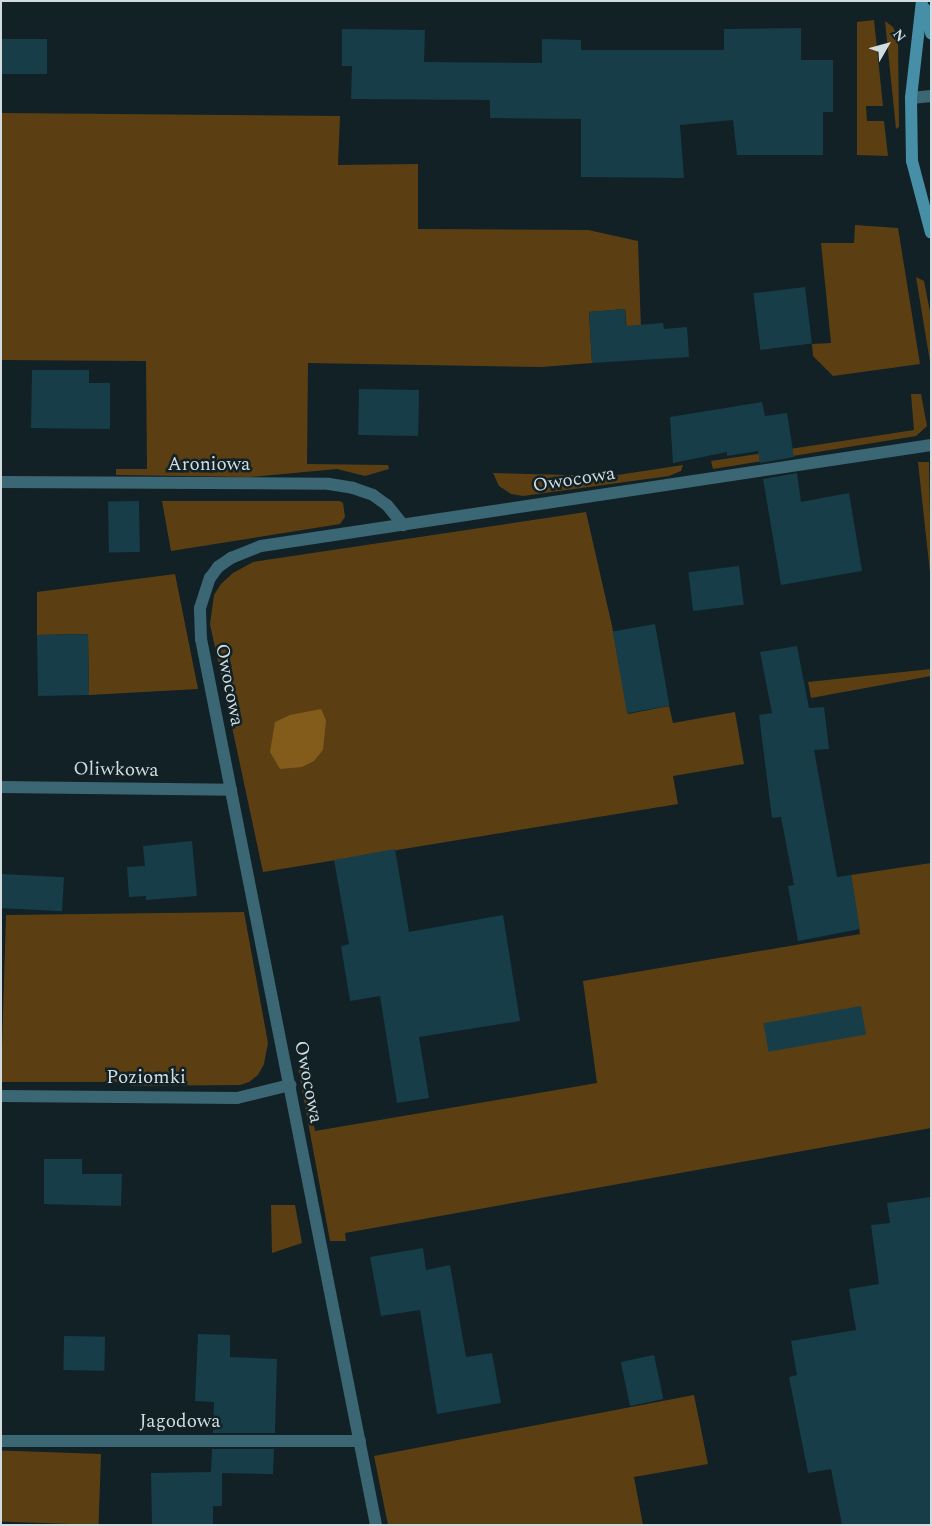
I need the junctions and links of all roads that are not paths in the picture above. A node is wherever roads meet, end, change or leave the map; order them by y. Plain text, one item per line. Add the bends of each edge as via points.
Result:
1 (923, 1) edge
2 (931, 33) edge
3 (931, 96) edge
4 (911, 98) junction
5 (931, 233) edge
6 (931, 445) edge
7 (1, 482) edge
8 (402, 525) junction
9 (1, 787) edge
10 (231, 790) junction
11 (290, 1085) junction
12 (1, 1096) edge
13 (1, 1441) edge
14 (360, 1441) junction
15 (376, 1525) edge

1 - 2 main road
1 - 4 main road
3 - 4 street
4 - 5 main road via 912,161
6 - 8 street, Owocowa
7 - 8 street, Aroniowa via 329,484 373,495 387,505
8 - 10 street, Owocowa via 261,546 231,558 210,578 200,608 201,640
9 - 10 street, Oliwkowa
10 - 11 street, Owocowa
11 - 12 street, Poziomki via 237,1098
11 - 14 street, Owocowa
13 - 14 street, Jagodowa
14 - 15 street, Owocowa

